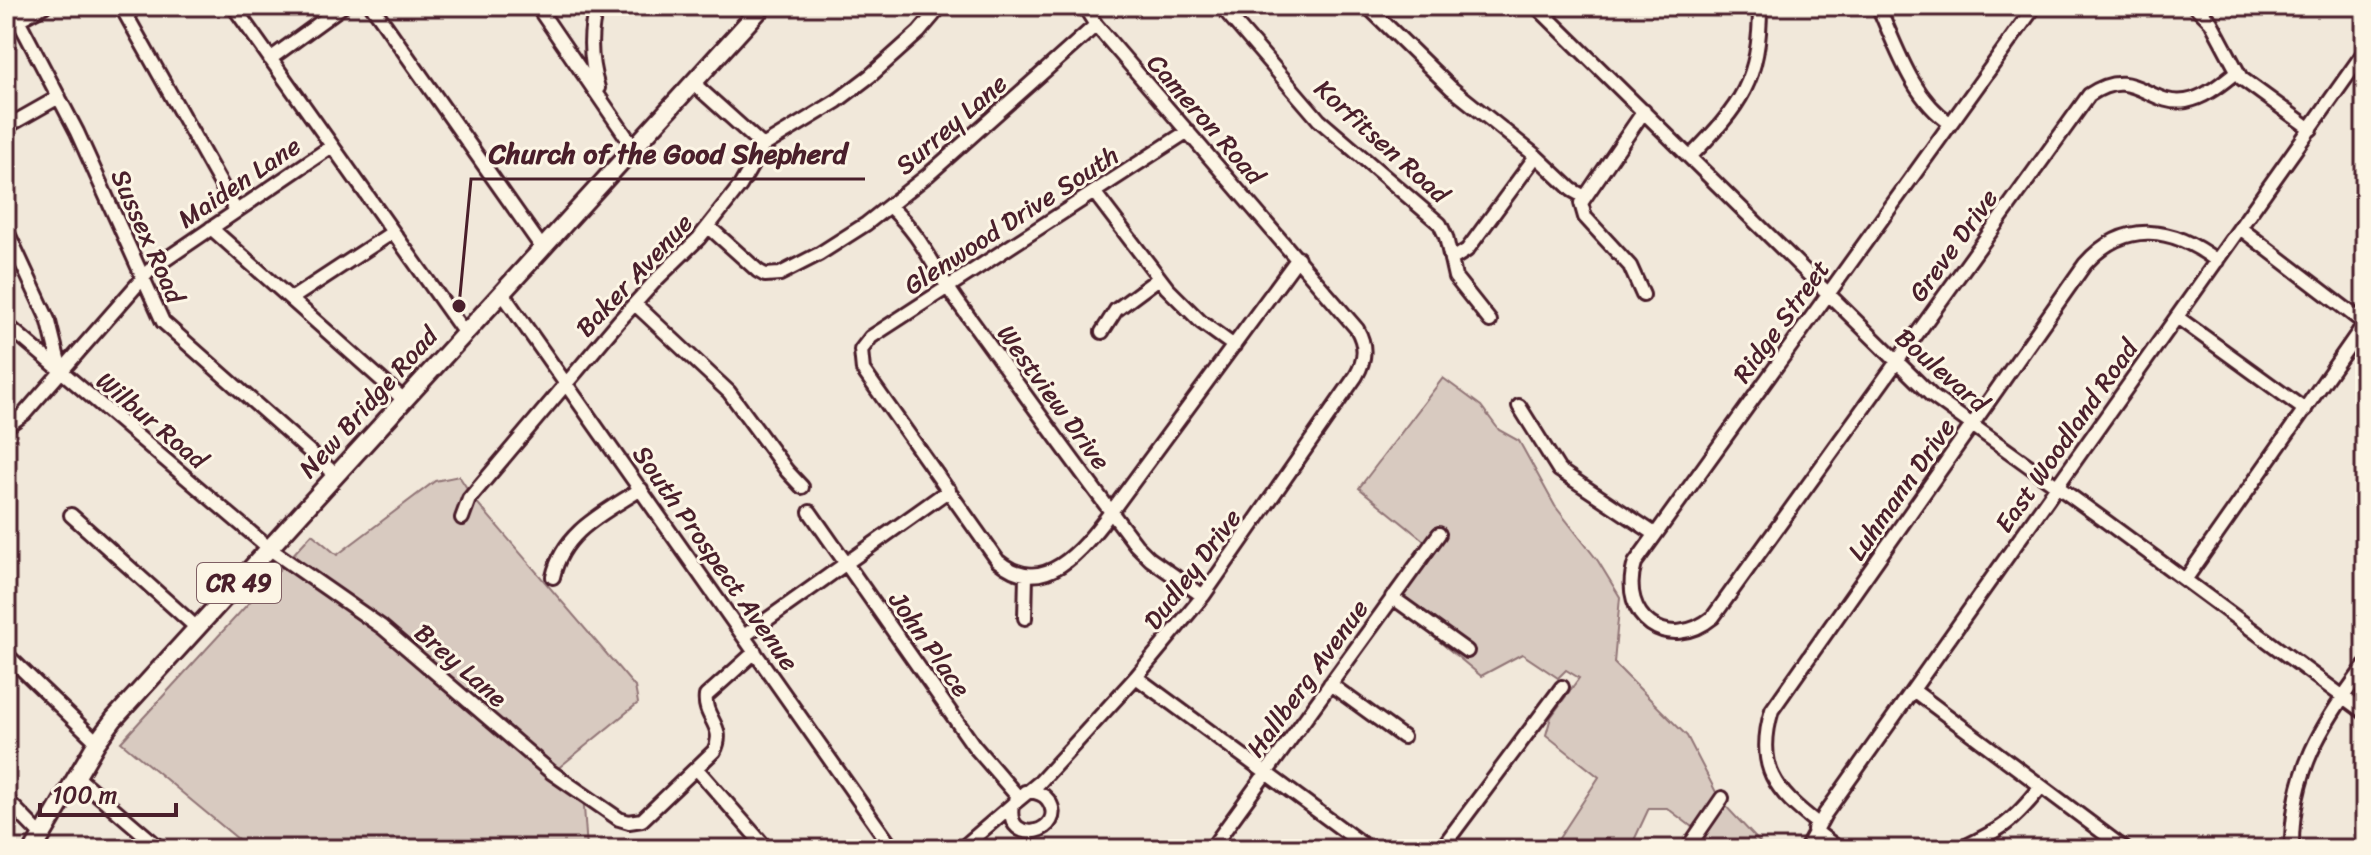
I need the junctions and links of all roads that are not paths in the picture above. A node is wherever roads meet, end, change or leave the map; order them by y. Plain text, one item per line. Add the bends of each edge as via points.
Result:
1 (11, 6) edge
2 (44, 6) edge
3 (121, 6) edge
4 (233, 6) edge
5 (343, 6) edge
6 (372, 6) edge
7 (537, 6) edge
8 (597, 6) edge
9 (763, 6) edge
10 (941, 6) edge
11 (1084, 6) edge
12 (1221, 6) edge
13 (1367, 6) edge
14 (1536, 6) edge
15 (1760, 6) edge
16 (1878, 6) edge
17 (2035, 6) edge
18 (2195, 6) edge
19 (18, 20) junction
20 (1096, 25) junction
21 (2365, 51) edge
22 (270, 59) junction
23 (2236, 72) junction
24 (693, 83) junction
25 (59, 97) junction
26 (606, 105) junction
27 (1644, 111) junction
28 (1950, 123) junction
29 (6, 127) edge
30 (2311, 129) junction
31 (1188, 131) junction
32 (332, 146) junction
33 (763, 146) junction
34 (634, 148) junction
35 (1536, 156) junction
36 (1690, 157) junction
37 (1094, 192) junction
38 (1583, 196) junction
39 (890, 207) junction
40 (236, 211) junction
41 (709, 227) junction
42 (211, 228) junction
43 (2240, 228) junction
44 (6, 229) edge
45 (393, 232) junction
46 (543, 249) junction
47 (1298, 258) junction
48 (1451, 260) junction
49 (2217, 261) junction
50 (1159, 278) junction
51 (143, 279) junction
52 (947, 288) junction
53 (502, 293) junction
54 (1827, 294) junction
55 (1643, 295) dead end
56 (291, 299) junction
57 (635, 304) junction
58 (2177, 317) junction
59 (1490, 321) dead end
60 (2364, 322) edge
61 (6, 324) edge
62 (464, 332) junction
63 (1102, 332) dead end
64 (1234, 346) junction
65 (1364, 350) joint
66 (1896, 362) junction
67 (61, 371) junction
68 (567, 383) junction
69 (403, 399) junction
70 (1519, 406) dead end
71 (2305, 410) junction
72 (1973, 426) junction
73 (6, 427) edge
74 (335, 474) junction
75 (2057, 486) junction
76 (802, 487) dead end
77 (641, 489) junction
78 (949, 490) junction
79 (810, 512) dead end
80 (1111, 512) junction
81 (71, 515) dead end
82 (462, 518) dead end
83 (1439, 534) dead end
84 (1655, 534) junction
85 (270, 549) junction
86 (846, 564) junction
87 (1026, 575) junction
88 (553, 577) dead end
89 (2185, 580) junction
90 (1203, 596) junction
91 (1392, 597) junction
92 (1025, 618) dead end
93 (1701, 627) joint
94 (198, 629) junction
95 (744, 636) junction
96 (1467, 651) dead end
97 (755, 652) junction
98 (6, 654) edge
99 (2365, 666) edge
100 (1136, 677) junction
101 (1330, 684) junction
102 (1562, 687) dead end
103 (1913, 690) junction
104 (2343, 696) junction
105 (2365, 713) edge
106 (1403, 737) dead end
107 (97, 742) junction
108 (696, 768) junction
109 (1265, 774) junction
110 (77, 777) junction
111 (2041, 787) junction
112 (1019, 798) junction
113 (1722, 798) dead end
114 (6, 799) edge
115 (1816, 827) junction
116 (38, 842) edge
117 (161, 849) edge
118 (767, 849) edge
119 (893, 849) edge
120 (961, 849) edge
121 (1211, 849) edge
122 (1369, 849) edge
123 (1441, 849) edge
124 (1687, 849) edge
125 (1806, 849) edge
126 (1839, 849) edge
127 (1960, 849) edge
128 (2125, 849) edge
129 (2292, 849) edge

1 - 19 street, Sussex Road
2 - 19 street
3 - 40 street
4 - 22 street
5 - 22 street
6 - 46 street
7 - 26 street
8 - 26 street via 591,56
9 - 24 main road, New Bridge Road / CR 49
10 - 33 street, Baker Avenue via 870,76
11 - 20 street, Cameron Road
12 - 48 street, Korfitsen Road via 1319,120 1440,224
13 - 35 street via 1451,88
14 - 27 street, Boulevard
15 - 36 street via 1760,41 1752,75 1730,115
16 - 28 street via 1921,95
17 - 28 street, Ridge Street
18 - 23 street via 2211,22
19 - 25 street, Sussex Road
20 - 31 street, Cameron Road
20 - 39 street, Surrey Lane
21 - 30 street, East Woodland Road
22 - 32 street
23 - 30 street
23 - 66 street, Greve Drive via 2190,100 2165,99 2128,84 2089,95
24 - 33 street
24 - 34 main road, New Bridge Road / CR 49
25 - 29 street
25 - 51 street, Sussex Road
26 - 34 street
27 - 36 street, Boulevard
27 - 38 street
28 - 54 street, Ridge Street
30 - 43 street, East Woodland Road
31 - 37 street, Glenwood Drive South
31 - 47 street, Cameron Road
32 - 40 street, Maiden Lane
32 - 45 street
33 - 41 street, Baker Avenue
34 - 46 main road, New Bridge Road / CR 49
35 - 38 street
35 - 48 street via 1467,250
36 - 54 street, Boulevard
37 - 50 street
37 - 52 street, Glenwood Drive South
38 - 55 street via 1585,217 1630,266
39 - 41 street, Surrey Lane via 819,254 773,275 758,271
39 - 52 street, Westview Drive via 921,240
40 - 42 street, Maiden Lane
41 - 57 street, Baker Avenue
42 - 51 street, Maiden Lane
42 - 56 street
43 - 49 street, East Woodland Road
43 - 60 street
44 - 67 street via 49,322
45 - 56 street
45 - 62 street
46 - 53 main road, New Bridge Road / CR 49
47 - 64 street
47 - 65 street, Cameron Road via 1357,329
48 - 59 street, Korfitsen Road via 1455,277
49 - 58 street, East Woodland Road
49 - 72 street, Luhmann Drive via 2189,241 2161,234 2131,235 2103,248 2085,264
50 - 63 street via 1116,310
50 - 64 street via 1201,322
51 - 67 street, Maiden Lane
51 - 74 street, Sussex Road via 172,332
52 - 78 street, Glenwood Drive South via 871,337 861,350 860,363
52 - 80 street, Westview Drive
53 - 62 main road, New Bridge Road / CR 49
53 - 68 street, South Prospect Avenue
54 - 66 street, Boulevard
54 - 84 street, Ridge Street
56 - 69 street
57 - 68 street, Baker Avenue
57 - 76 street via 729,392
58 - 71 street
58 - 75 street, East Woodland Road
60 - 71 street
61 - 67 street, Wilbur Road
62 - 69 main road, New Bridge Road / CR 49
64 - 80 street
65 - 90 street, Dudley Drive via 1356,376
66 - 72 street, Boulevard
66 - 93 street, Greve Drive
67 - 73 street, Maiden Lane
67 - 85 street, Wilbur Road
68 - 77 street, South Prospect Avenue
68 - 82 street, Baker Avenue via 469,499
69 - 74 main road, New Bridge Road / CR 49
70 - 84 street via 1559,470
71 - 89 street
72 - 75 street, Boulevard
72 - 115 street, Luhmann Drive via 1772,710 1766,738 1769,768 1787,800
74 - 85 main road, New Bridge Road / CR 49
75 - 89 street, Boulevard
75 - 103 street, East Woodland Road
77 - 88 street via 575,534
77 - 95 street, South Prospect Avenue
78 - 86 street
78 - 87 street via 998,561
79 - 86 street, John Place
80 - 87 street via 1056,569
80 - 90 street, Westview Drive via 1150,559
81 - 94 street
83 - 91 street, Hallberg Avenue
84 - 93 street, Ridge Street via 1630,577 1636,609 1672,633
85 - 94 main road, New Bridge Road / CR 49
85 - 108 street, Brey Lane via 382,627 551,772 619,819 642,820
86 - 95 street
86 - 112 street, John Place via 974,746
87 - 92 street
89 - 104 street, Boulevard
90 - 100 street, Dudley Drive
91 - 96 street
91 - 101 street, Hallberg Avenue
94 - 107 main road, New Bridge Road / CR 49
95 - 97 street, South Prospect Avenue
97 - 108 street via 706,696 719,737 714,751
97 - 119 street, South Prospect Avenue
98 - 107 street
99 - 104 street
100 - 109 street
100 - 112 street, Dudley Drive
101 - 106 street
101 - 109 street, Hallberg Avenue
102 - 123 street
103 - 111 street
103 - 115 street, East Woodland Road
104 - 105 street, Boulevard
104 - 129 street via 2305,763 2294,808
107 - 110 main road, New Bridge Road / CR 49
108 - 118 street
109 - 121 street, Hallberg Avenue
109 - 122 street
110 - 116 main road, New Bridge Road / CR 49
110 - 117 street
111 - 127 street via 2005,826
111 - 128 street
112 - 120 street, Dudley Drive
113 - 124 street
114 - 116 street
115 - 125 street, East Woodland Road
115 - 126 street, Luhmann Drive

